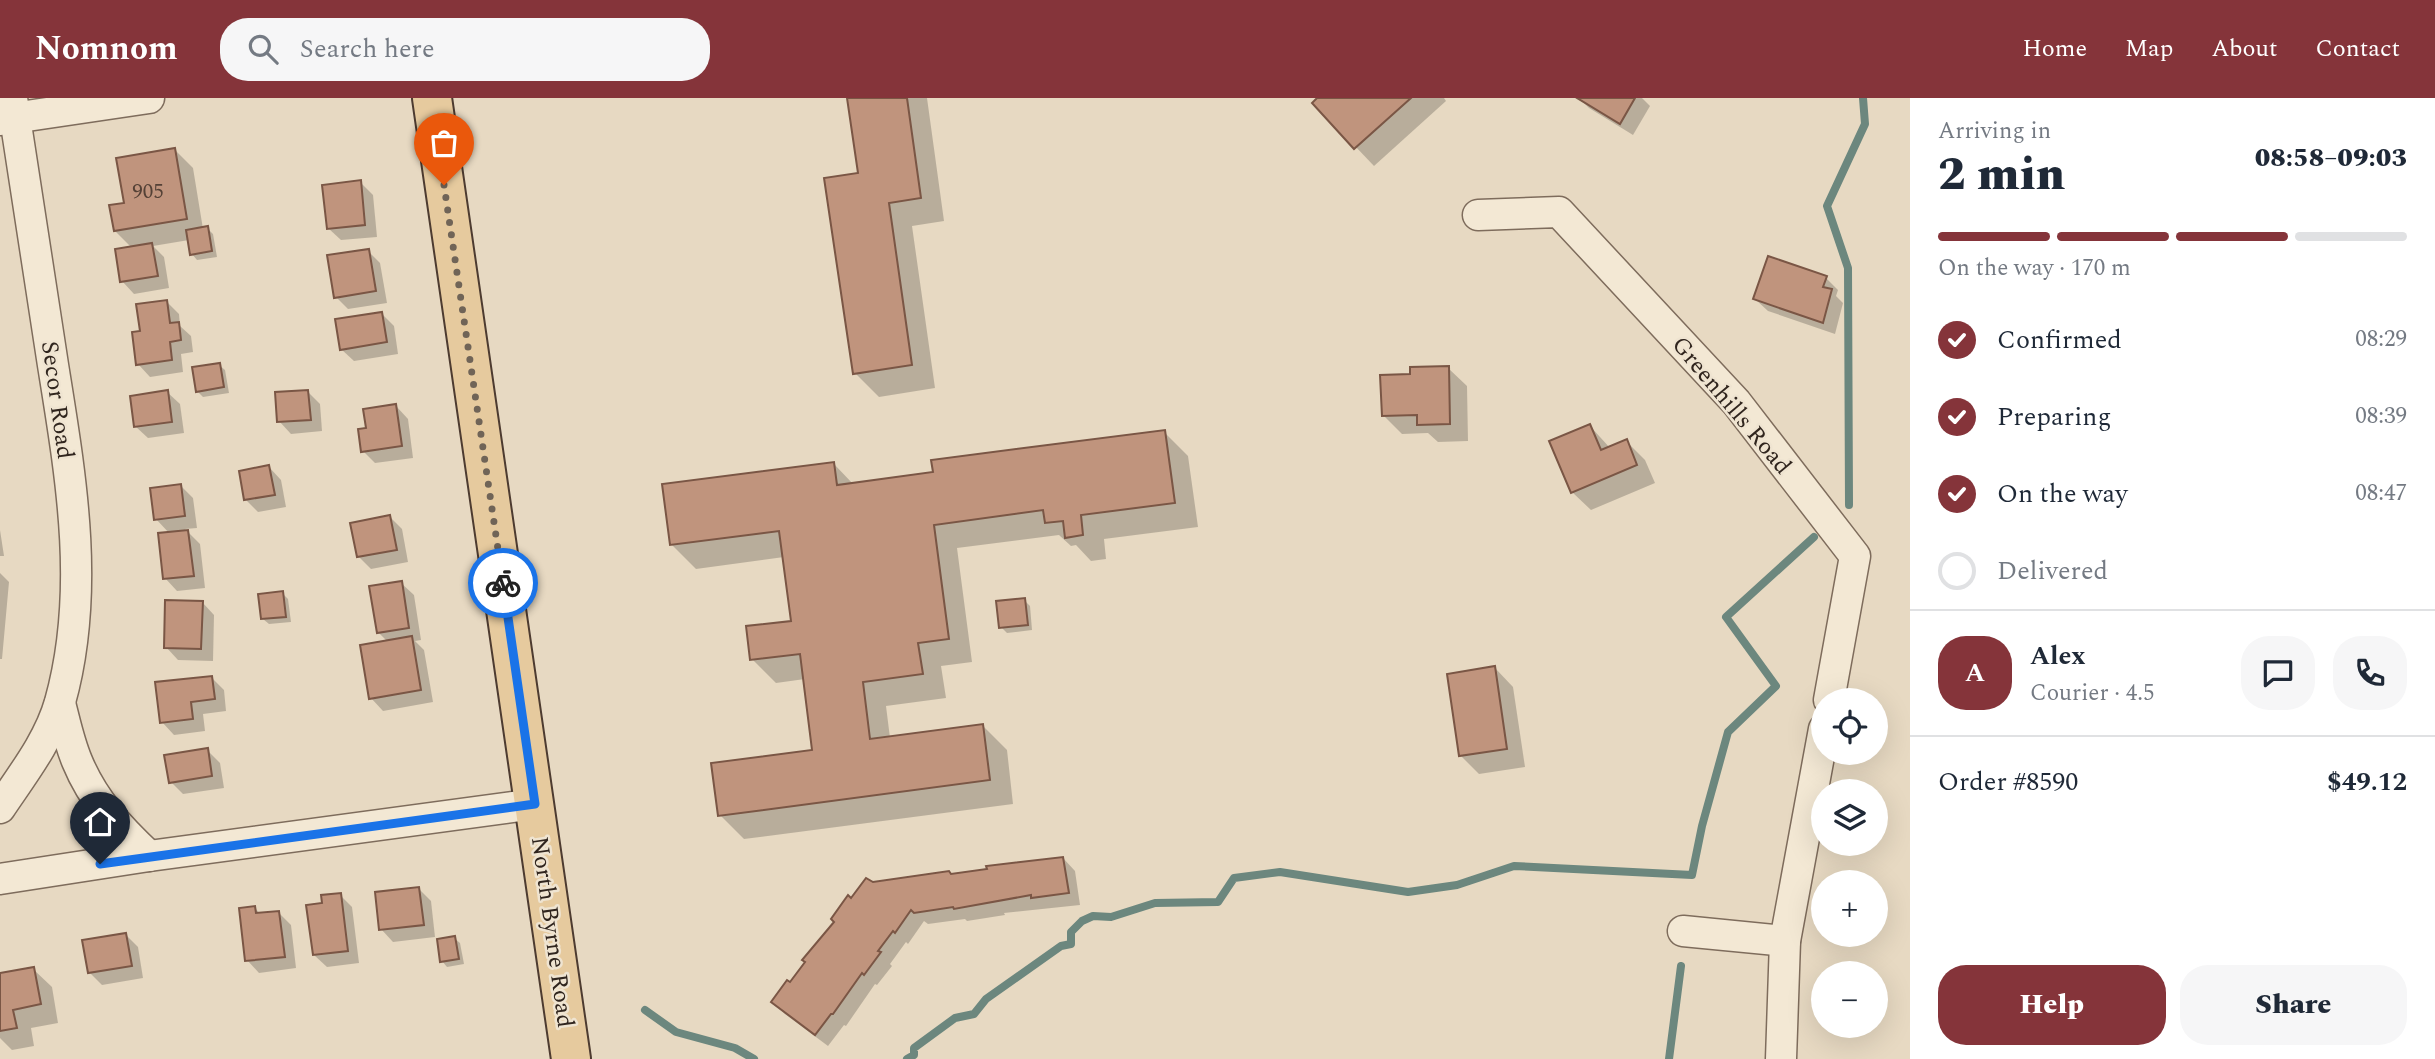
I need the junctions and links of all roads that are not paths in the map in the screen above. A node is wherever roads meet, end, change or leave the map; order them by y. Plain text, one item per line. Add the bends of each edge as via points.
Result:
1 (149, 98) edge
2 (432, 98) edge
3 (9, 112) edge
4 (1478, 215) dead end
5 (1831, 688) edge
6 (60, 703) junction
7 (1817, 765) edge
8 (535, 804) junction
9 (0, 807) edge
10 (149, 856) junction
11 (0, 879) edge
12 (1683, 931) dead end
13 (1785, 941) junction
14 (571, 1059) edge
15 (1781, 1059) edge

1 - 3 street
2 - 8 main road, North Byrne Road
3 - 6 street, Secor Road via 66,445 75,528 78,579 74,627
4 - 5 street, Greenhills Road via 1559,212 1736,402 1855,556
6 - 9 street, Secor Road via 35,755
6 - 10 street, Secor Road via 89,786 119,827
7 - 13 street
8 - 10 street
8 - 14 main road, North Byrne Road
10 - 11 street
12 - 13 street
13 - 15 street

